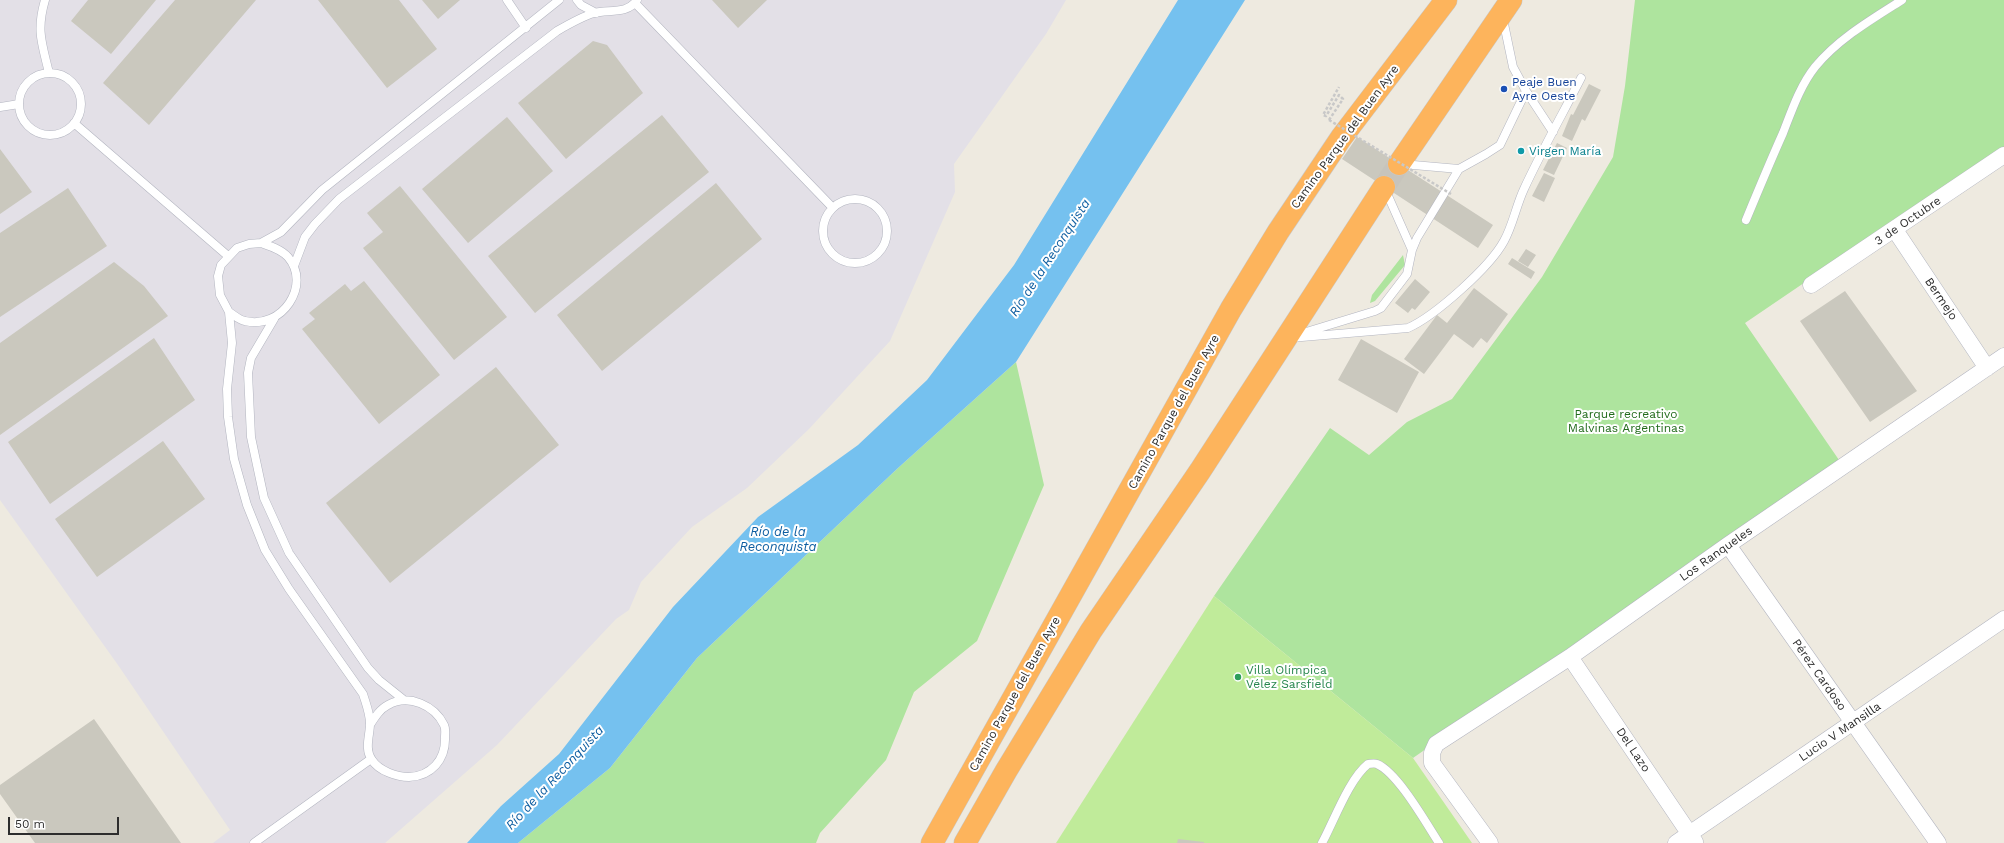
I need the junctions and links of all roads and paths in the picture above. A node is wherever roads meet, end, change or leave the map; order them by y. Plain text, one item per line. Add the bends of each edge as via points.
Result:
1 (45, 0) edge
2 (506, 0) edge
3 (559, 0) edge
4 (577, 0) edge
5 (1446, 0) edge
6 (1902, 0) edge
7 (636, 1) edge
8 (1507, 7) edge
9 (596, 13) junction
10 (526, 28) junction
11 (49, 73) junction
12 (1581, 78) dead end
13 (1339, 87) dead end
14 (1526, 91) junction
15 (19, 104) junction
16 (0, 108) edge
17 (74, 123) junction
18 (1553, 132) junction
19 (2004, 155) edge
20 (1399, 164) joint
21 (1460, 169) junction
22 (1384, 187) joint
23 (1451, 194) dead end
24 (832, 207) junction
25 (1746, 220) dead end
26 (1895, 230) junction
27 (261, 242) junction
28 (1412, 250) junction
29 (228, 256) junction
30 (294, 266) junction
31 (1811, 285) dead end
32 (229, 312) junction
33 (274, 319) junction
34 (1285, 338) junction
35 (2004, 358) edge
36 (1987, 368) junction
37 (1728, 545) junction
38 (2004, 619) edge
39 (1570, 657) junction
40 (404, 700) junction
41 (1853, 724) junction
42 (370, 725) junction
43 (371, 759) junction
44 (1693, 839) edge
45 (254, 843) edge
46 (932, 843) edge
47 (965, 843) edge
48 (1322, 843) edge
49 (1439, 843) edge
50 (1490, 843) edge
51 (1676, 843) edge
52 (1938, 843) edge

1 - 11 lane via 39,30
2 - 10 lane
3 - 10 lane
4 - 9 lane
5 - 46 highway, Camino Parque del Buen Ayre via 1341,138 1278,232 1228,316
6 - 25 lane via 1834,47 1816,66 1793,106
7 - 9 lane via 625,9
7 - 24 lane
8 - 14 lane via 1513,67
8 - 20 highway
9 - 30 lane via 557,31 339,199 305,237
10 - 27 lane via 322,190 281,232
11 - 15 lane via 30,80 23,88
11 - 17 lane via 59,74 68,79 80,95 79,115
12 - 18 lane
13 - 23 path, bridge via 1323,115 1326,116 1339,95 1343,99 1329,120
14 - 18 lane
14 - 21 lane via 1500,145
15 - 16 lane
15 - 17 lane via 22,118 37,132 57,134
17 - 29 lane
18 - 34 lane via 1523,191 1505,240 1471,280 1421,322 1408,328
19 - 26 street, 3 de Octubre
20 - 21 lane
21 - 28 lane
22 - 28 lane
22 - 34 highway
24 - 24 lane via 825,216 822,233 827,248 835,257 845,262 856,263 877,254 885,241 887,226 878,208 870,202 850,198
26 - 31 street, 3 de Octubre
26 - 36 street, Bermejo
27 - 29 lane via 238,248
27 - 30 lane via 275,247 287,256
28 - 34 lane via 1407,274 1381,308
29 - 32 lane via 221,265 218,276 220,295
30 - 33 lane via 294,293 289,305
32 - 33 lane via 244,321 261,322
32 - 42 lane via 232,343 228,417 234,460 247,505 265,550 362,694 368,709
33 - 40 lane via 251,358 248,373 251,437 264,498 279,533 302,574 368,668
34 - 47 highway via 1200,471 1091,631
35 - 36 street, Los Ranqueles
36 - 37 street, Los Ranqueles
37 - 39 street, Los Ranqueles
37 - 41 street, Pérez Cardoso
38 - 41 street, Lucio V Mansilla
39 - 44 street, Del Lazo
39 - 50 street, Los Ranqueles via 1436,744 1432,753 1432,764
40 - 42 lane via 388,704
40 - 43 lane via 420,703 436,713 445,727 446,742 441,759 431,771 418,776 402,777 384,770
41 - 44 street, Lucio V Mansilla
41 - 52 street, Pérez Cardoso
42 - 43 lane via 367,741
43 - 45 lane
44 - 51 street, Lucio V Mansilla
48 - 49 lane via 1358,774 1368,764 1376,764 1401,786

